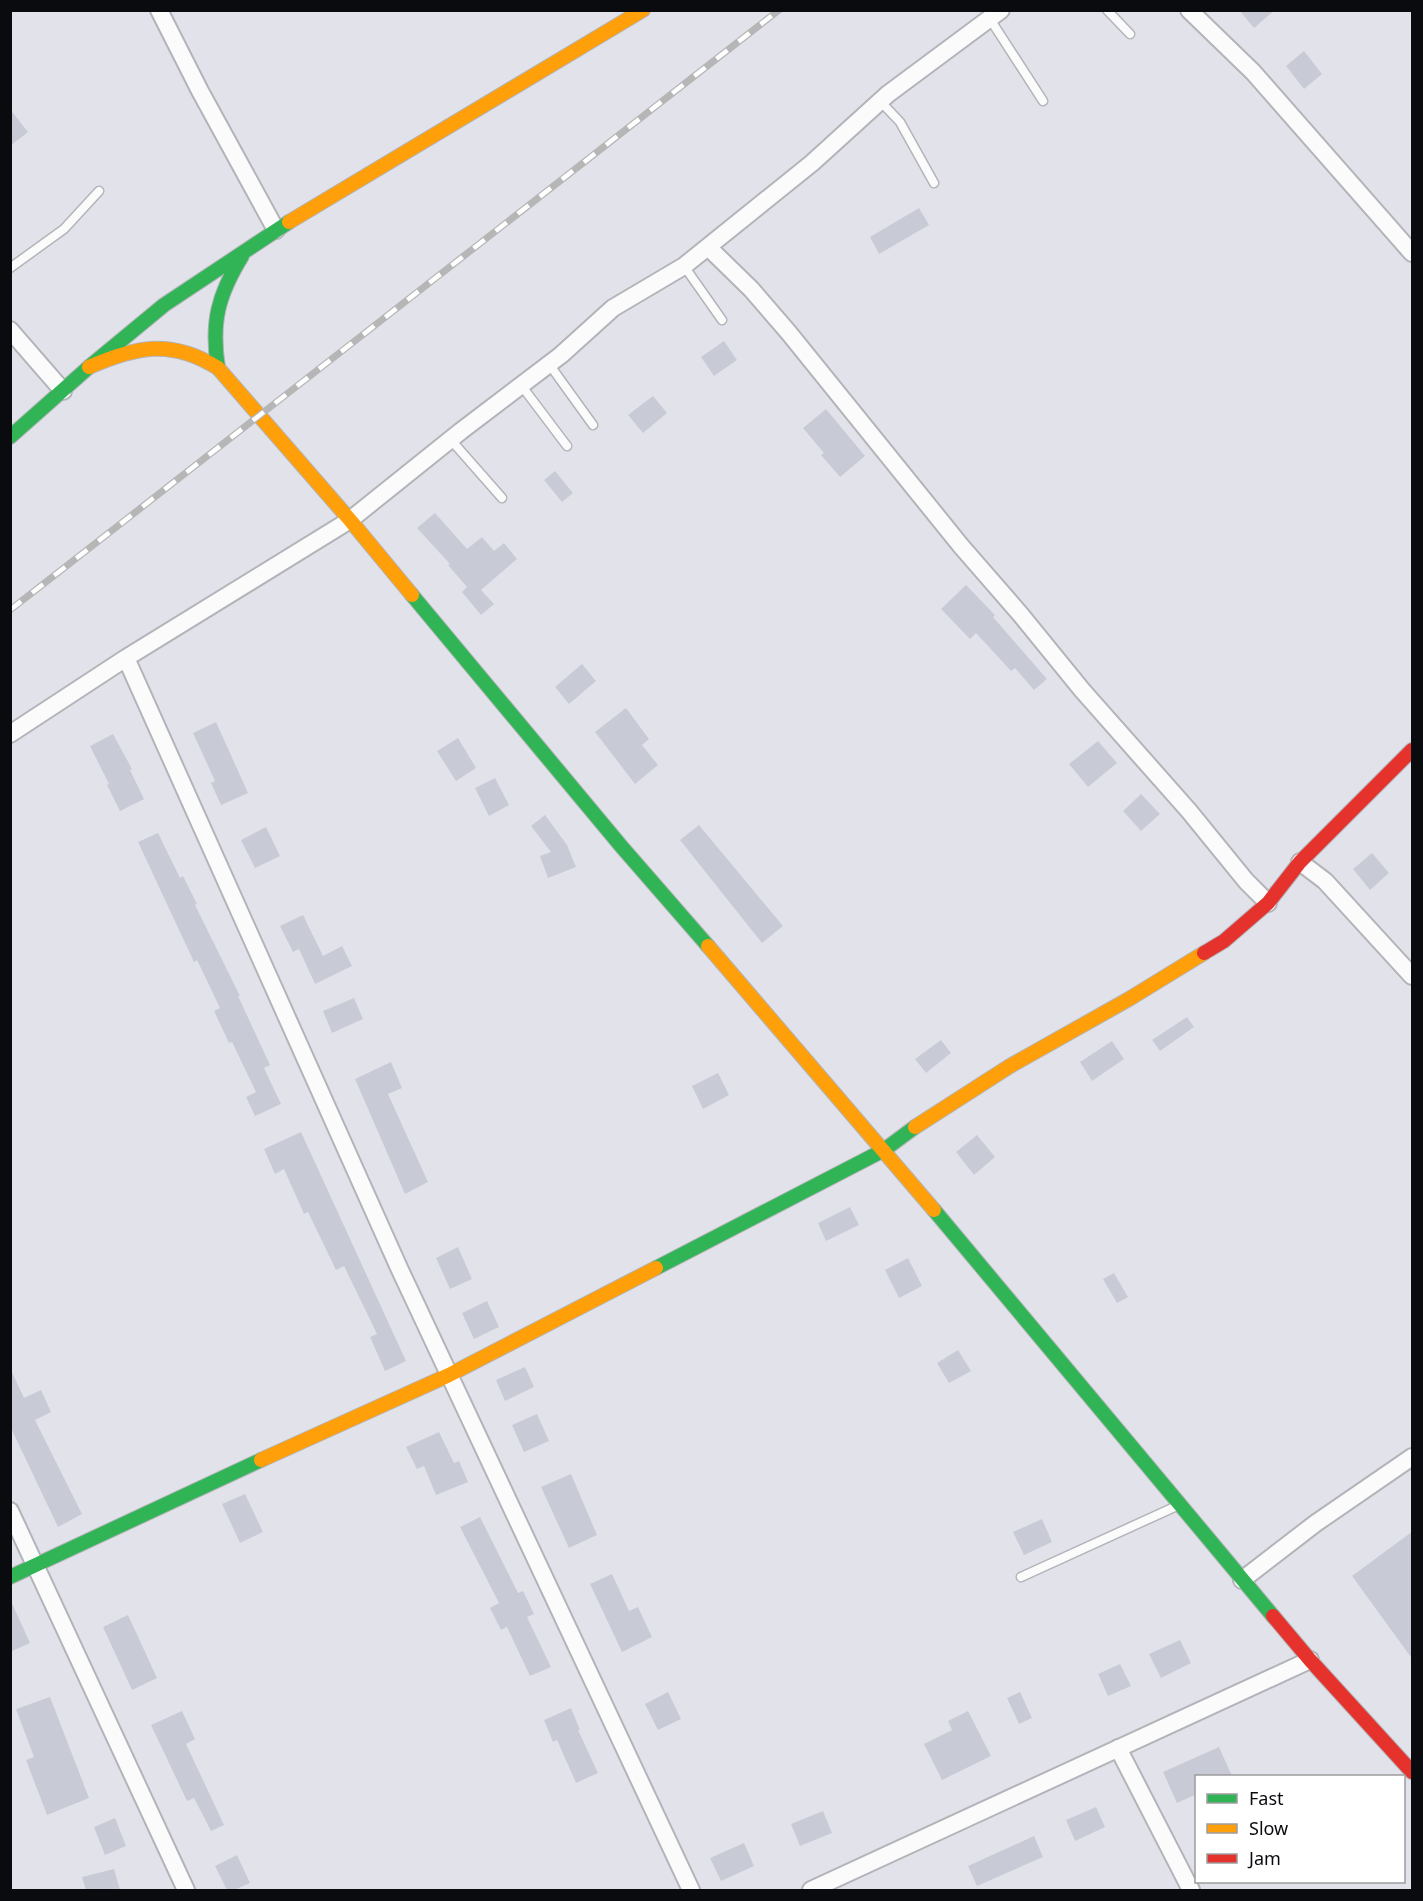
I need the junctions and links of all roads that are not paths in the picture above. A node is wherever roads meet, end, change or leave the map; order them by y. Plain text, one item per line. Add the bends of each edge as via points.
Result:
1 (159, 10) edge
2 (643, 10) edge
3 (1107, 10) edge
4 (1188, 10) edge
5 (995, 15) edge
6 (1130, 34) dead end
7 (880, 101) junction
8 (1043, 101) dead end
9 (934, 183) dead end
10 (99, 190) dead end
11 (276, 230) junction
12 (708, 247) junction
13 (245, 251) junction
14 (1413, 253) edge
15 (684, 266) junction
16 (10, 268) edge
17 (722, 320) dead end
18 (10, 330) edge
19 (549, 364) junction
20 (89, 367) junction
21 (218, 368) junction
22 (521, 385) junction
23 (63, 391) junction
24 (593, 425) dead end
25 (10, 437) edge
26 (451, 440) junction
27 (567, 446) dead end
28 (502, 498) dead end
29 (350, 520) junction
30 (126, 658) junction
31 (10, 734) edge
32 (1413, 750) edge
33 (1300, 862) junction
34 (1268, 903) junction
35 (1413, 976) edge
36 (884, 1150) junction
37 (449, 1375) junction
38 (1413, 1457) edge
39 (1180, 1505) junction
40 (10, 1511) edge
41 (35, 1565) junction
42 (10, 1577) edge
43 (1021, 1577) dead end
44 (1242, 1580) junction
45 (1310, 1660) junction
46 (1118, 1748) junction
47 (1413, 1772) edge
48 (186, 1890) edge
49 (691, 1890) edge
50 (811, 1890) edge
51 (1191, 1890) edge

1 - 11 street
2 - 11 street
3 - 6 lane
4 - 14 street via 1254,72
5 - 7 street
5 - 8 lane
7 - 9 lane via 900,122
7 - 12 street via 812,163
10 - 16 lane via 64,229
11 - 13 street
12 - 15 street
12 - 34 street via 789,333 1082,690
13 - 20 street via 164,305
13 - 21 street via 217,305 213,343
15 - 17 lane
15 - 19 street via 613,308
18 - 23 street
19 - 22 street
19 - 24 lane
20 - 21 street via 120,353 144,348 191,354
20 - 23 street
21 - 29 street
22 - 26 street
22 - 27 lane
23 - 25 street
26 - 28 lane
26 - 29 street
29 - 30 street
29 - 36 street via 621,846
30 - 31 street
30 - 37 street
32 - 33 street
33 - 34 street
33 - 35 street via 1324,881
34 - 36 street via 1224,941 1010,1066
36 - 37 street
36 - 39 street
37 - 41 street
37 - 49 street
38 - 44 street via 1316,1523
39 - 43 lane
39 - 44 street
40 - 41 street
41 - 42 street
41 - 48 street
44 - 45 street
45 - 46 street
45 - 47 street
46 - 50 street
46 - 51 street

